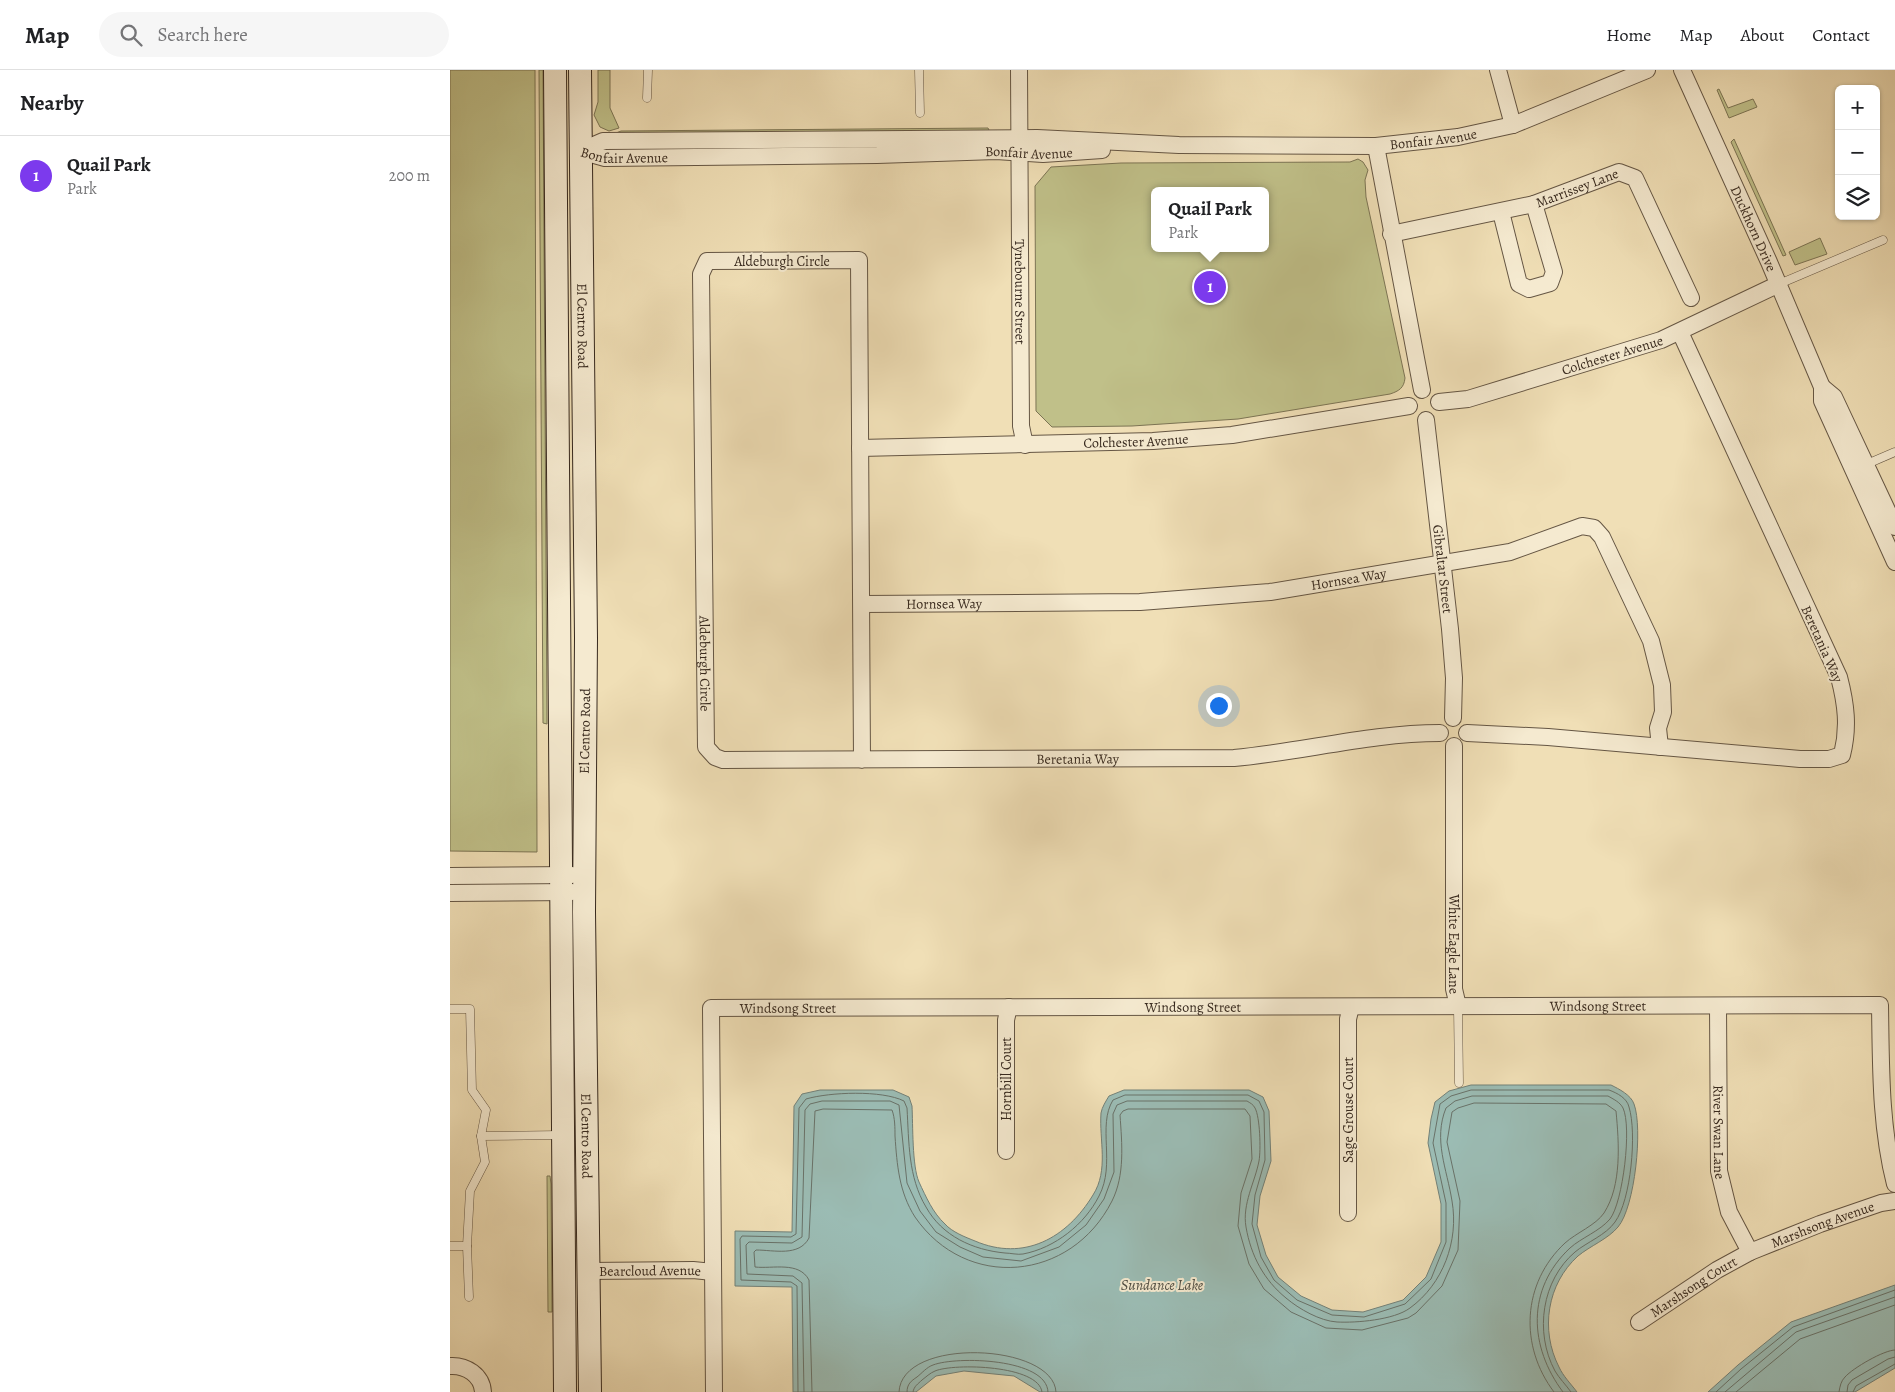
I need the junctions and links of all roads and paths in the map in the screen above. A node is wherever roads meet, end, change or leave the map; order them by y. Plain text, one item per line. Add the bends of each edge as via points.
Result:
1 (555, 70) edge
2 (580, 70) edge
3 (648, 70) edge
4 (919, 70) edge
5 (1019, 70) edge
6 (1498, 70) edge
7 (1647, 70) edge
8 (1682, 70) edge
9 (647, 98) dead end
10 (920, 113) dead end
11 (1513, 125) junction
12 (1019, 145) junction
13 (1376, 146) junction
14 (580, 151) junction
15 (1534, 204) junction
16 (1501, 212) junction
17 (1391, 234) junction
18 (1883, 240) dead end
19 (1779, 284) junction
20 (1691, 298) dead end
21 (1680, 332) junction
22 (1822, 387) junction
23 (1422, 390) junction
24 (1439, 402) junction
25 (1409, 406) junction
26 (1426, 420) junction
27 (1025, 445) junction
28 (860, 448) junction
29 (1895, 452) edge
30 (1867, 464) junction
31 (1895, 527) edge
32 (1895, 562) edge
33 (1443, 563) junction
34 (862, 604) junction
35 (1453, 718) junction
36 (1440, 733) junction
37 (1467, 733) junction
38 (1454, 746) junction
39 (1660, 747) junction
40 (715, 757) joint
41 (862, 760) junction
42 (450, 876) edge
43 (560, 884) junction
44 (584, 884) junction
45 (450, 893) edge
46 (1351, 1006) junction
47 (1458, 1006) junction
48 (1718, 1006) junction
49 (1010, 1007) junction
50 (450, 1009) edge
51 (1459, 1083) dead end
52 (562, 1135) junction
53 (481, 1136) junction
54 (1006, 1152) dead end
55 (1895, 1184) edge
56 (1895, 1201) edge
57 (1348, 1213) dead end
58 (450, 1246) edge
59 (467, 1246) junction
60 (1750, 1252) junction
61 (588, 1271) junction
62 (713, 1272) junction
63 (469, 1297) dead end
64 (1639, 1322) dead end
65 (450, 1366) edge
66 (483, 1392) edge
67 (565, 1392) edge
68 (590, 1392) edge
69 (714, 1392) edge

1 - 43 main road, El Centro Road
2 - 14 main road, El Centro Road
3 - 9 lane
4 - 10 lane
5 - 12 street, Tynebourne Street
6 - 11 street
7 - 11 street, Bonfair Avenue
8 - 19 street, Duckhorn Drive
11 - 13 street, Bonfair Avenue via 1458,137
12 - 13 street, Bonfair Avenue
12 - 14 street, Bonfair Avenue via 877,155 605,158
12 - 27 street, Tynebourne Street via 1021,426
13 - 17 street
14 - 44 main road, El Centro Road via 586,638
15 - 16 street, Marrissey Lane
15 - 16 street via 1554,272 1550,283 1529,288 1519,284
15 - 20 street, Marrissey Lane via 1619,172 1635,178
16 - 17 street, Marrissey Lane
17 - 23 street
18 - 19 lane
19 - 21 street, Colchester Avenue
19 - 22 street, Duckhorn Drive
21 - 24 street, Colchester Avenue via 1468,399
21 - 39 street, Beretania Way via 1838,677 1845,699 1846,736 1842,755 1829,759
22 - 30 street, Duckhorn Drive via 1834,397
22 - 32 street, Duckhorn Drive via 1822,401
23 - 24 street via 1433,393
23 - 25 street via 1411,397
24 - 26 street via 1435,416
25 - 26 street via 1416,418
25 - 27 street, Colchester Avenue via 1232,435
26 - 33 street, Gibraltar Street
27 - 28 street, Colchester Avenue
28 - 34 street, Aldeburgh Circle
28 - 40 street, Aldeburgh Circle via 859,260 707,261 701,274 706,747
29 - 30 lane
30 - 31 street, Duckhorn Drive
33 - 34 street, Hornsea Way via 1270,592 1205,599
33 - 35 street, Gibraltar Street via 1454,678
33 - 39 street, Hornsea Way via 1510,552 1582,526 1594,528 1602,537 1657,658 1663,712 1658,728
34 - 41 street, Aldeburgh Circle
35 - 36 street via 1445,722
35 - 37 street via 1464,725
36 - 38 street via 1444,742
36 - 41 street, Beretania Way via 1234,758
37 - 38 street via 1464,741
37 - 39 street, Beretania Way
38 - 47 street, White Eagle Lane via 1454,989
40 - 41 street, Beretania Way via 723,760
42 - 43 street
43 - 44 street
43 - 45 street
43 - 52 main road, El Centro Road
44 - 61 main road, El Centro Road
46 - 47 street, Windsong Street
46 - 49 street, Windsong Street
46 - 57 street, Sage Grouse Court via 1348,1019
47 - 48 street, Windsong Street
47 - 51 lane
48 - 55 street, Windsong Street via 1880,1005 1881,1093
48 - 60 street, River Swan Lane via 1719,1171 1729,1212
49 - 54 street, Hornbill Court via 1006,1020
49 - 62 street, Windsong Street via 711,1008
50 - 53 lane via 470,1009 472,1090 486,1110
52 - 53 lane
52 - 67 main road, El Centro Road
53 - 59 lane via 485,1162 470,1191
56 - 60 street, Marshsong Avenue via 1812,1226
58 - 59 lane
59 - 63 lane
60 - 64 street, Marshsong Court
61 - 62 street, Bearcloud Avenue
61 - 68 main road, El Centro Road
62 - 69 street, Windsong Street
65 - 66 street via 471,1370 482,1384

